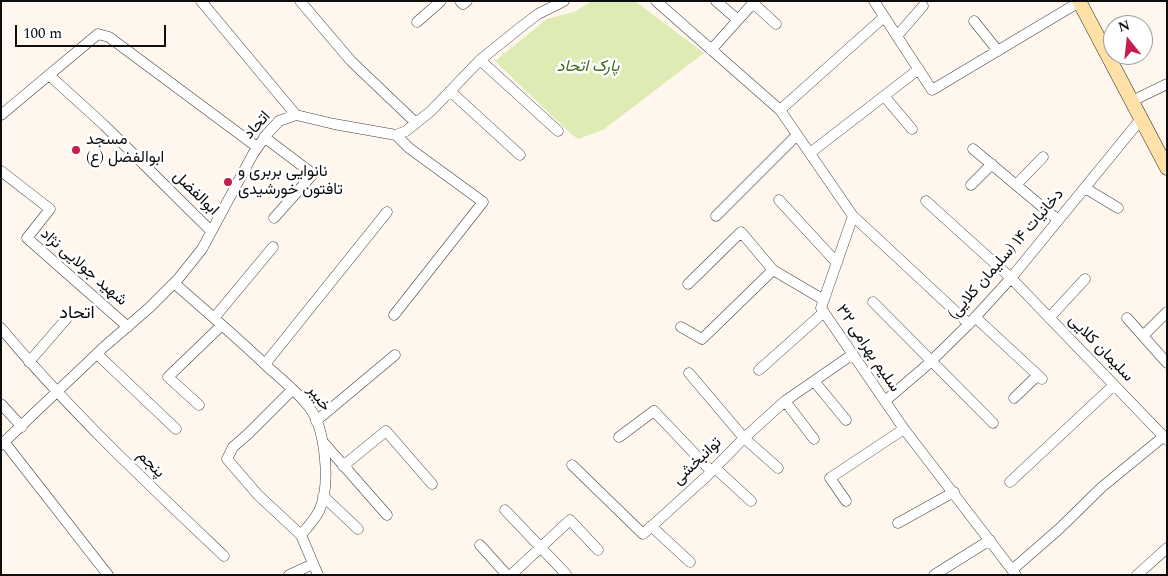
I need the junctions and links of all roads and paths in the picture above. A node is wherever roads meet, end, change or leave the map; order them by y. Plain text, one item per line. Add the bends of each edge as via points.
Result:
1 (201, 1) edge
2 (300, 1) edge
3 (441, 1) edge
4 (460, 1) edge
5 (467, 1) edge
6 (564, 1) edge
7 (656, 1) edge
8 (716, 1) edge
9 (874, 1) edge
10 (754, 2) edge
11 (1080, 2) edge
12 (923, 6) dead end
13 (884, 17) junction
14 (738, 20) junction
15 (974, 21) dead end
16 (418, 22) dead end
17 (776, 24) dead end
18 (897, 36) junction
19 (711, 50) junction
20 (998, 51) junction
21 (480, 60) junction
22 (918, 69) junction
23 (49, 75) junction
24 (1167, 84) edge
25 (450, 91) junction
26 (884, 96) junction
27 (1132, 102) junction
28 (780, 110) junction
29 (1, 115) edge
30 (296, 115) junction
31 (1141, 119) junction
32 (416, 123) junction
33 (912, 129) dead end
34 (558, 131) dead end
35 (396, 135) junction
36 (797, 135) junction
37 (264, 137) junction
38 (258, 147) junction
39 (973, 149) dead end
40 (1163, 152) edge
41 (810, 153) junction
42 (520, 155) dead end
43 (1043, 157) dead end
44 (992, 164) junction
45 (1167, 168) edge
46 (1, 171) edge
47 (971, 184) dead end
48 (1016, 185) junction
49 (1085, 188) junction
50 (779, 200) dead end
51 (926, 201) dead end
52 (1118, 208) dead end
53 (387, 212) dead end
54 (716, 216) dead end
55 (853, 216) junction
56 (274, 218) dead end
57 (1058, 220) junction
58 (212, 231) junction
59 (273, 247) dead end
60 (837, 264) junction
61 (773, 270) junction
62 (1011, 278) junction
63 (1085, 279) dead end
64 (174, 283) junction
65 (688, 284) dead end
66 (824, 300) junction
67 (873, 302) dead end
68 (824, 312) junction
69 (1167, 312) edge
70 (394, 315) dead end
71 (66, 318) dead end
72 (1049, 318) junction
73 (1127, 318) dead end
74 (972, 320) junction
75 (218, 322) junction
76 (128, 327) junction
77 (681, 327) dead end
78 (1, 328) edge
79 (1143, 336) junction
80 (97, 354) junction
81 (853, 354) junction
82 (395, 355) dead end
83 (30, 362) junction
84 (931, 362) junction
85 (1167, 363) edge
86 (266, 364) junction
87 (760, 370) dead end
88 (689, 373) dead end
89 (814, 381) junction
90 (1114, 386) junction
91 (292, 390) junction
92 (58, 391) junction
93 (1014, 398) dead end
94 (785, 401) junction
95 (885, 401) junction
96 (1, 404) edge
97 (199, 405) dead end
98 (846, 420) dead end
99 (316, 421) junction
100 (993, 423) dead end
101 (22, 427) junction
102 (904, 429) junction
103 (176, 430) dead end
104 (619, 437) dead end
105 (744, 438) junction
106 (1165, 438) edge
107 (814, 439) dead end
108 (323, 442) junction
109 (3, 444) edge
110 (572, 465) dead end
111 (343, 466) junction
112 (778, 468) dead end
113 (713, 470) junction
114 (1010, 482) dead end
115 (432, 484) dead end
116 (954, 492) junction
117 (323, 496) junction
118 (751, 501) dead end
119 (846, 501) dead end
120 (505, 510) dead end
121 (386, 515) dead end
122 (898, 523) dead end
123 (651, 526) junction
124 (358, 529) dead end
125 (301, 535) junction
126 (990, 540) junction
127 (480, 545) dead end
128 (539, 547) junction
129 (1167, 548) edge
130 (598, 550) dead end
131 (224, 556) dead end
132 (690, 562) dead end
133 (313, 564) junction
134 (1014, 572) edge
135 (566, 574) edge
136 (108, 575) edge
137 (289, 575) edge
138 (318, 575) edge
139 (509, 575) edge
140 (934, 575) edge
141 (1138, 575) edge

1 - 30 street
2 - 32 street via 351,61
3 - 16 street
4 - 5 street via 463,4
6 - 21 street via 538,14
7 - 19 street
8 - 14 street
9 - 13 street
10 - 14 street
10 - 17 street
11 - 20 street
11 - 27 main road
12 - 18 street
13 - 18 street
13 - 28 street
14 - 19 street
15 - 20 street
18 - 22 street
19 - 28 street
20 - 22 street via 932,90
21 - 25 street
21 - 34 street
22 - 26 street
23 - 29 street
23 - 38 street via 98,34 109,37
23 - 58 street, ابوالفضل
24 - 27 street
25 - 32 street
25 - 42 street
26 - 33 street
26 - 41 street
27 - 31 main road
28 - 36 street
30 - 35 street, اتحاد
30 - 37 street, اتحاد via 279,121
31 - 40 main road
31 - 49 street, دخانیات ۱۴ (سلیمان کلایی)
32 - 35 street
35 - 70 street via 483,202
36 - 41 street
36 - 54 street
37 - 38 street, اتحاد
37 - 56 street via 313,174
38 - 58 street, اتحاد
39 - 44 street
40 - 45 main road
41 - 55 street
43 - 48 street
44 - 47 street
44 - 48 street
46 - 76 street, شهید جولایی نژاد via 50,209 26,238
48 - 57 street
49 - 52 street
49 - 57 street, دخانیات ۱۴ (سلیمان کلایی)
50 - 60 street
51 - 62 street, سلیمان کلایی
53 - 86 street
55 - 60 street, سلیم بهرامی ۳۲
55 - 74 street
57 - 62 street, دخانیات ۱۴ (سلیمان کلایی)
58 - 64 street, اتحاد via 202,249
59 - 75 street
60 - 66 street, سلیم بهرامی ۳۲
61 - 65 street via 741,232
61 - 66 street
61 - 77 street via 702,339
62 - 72 street, سلیمان کلایی
62 - 74 street, دخانیات ۱۴ (سلیمان کلایی)
63 - 72 street
64 - 75 street, خیبر
64 - 76 street, اتحاد
66 - 68 street, سلیم بهرامی ۳۲ via 821,308
67 - 84 street
68 - 81 street, سلیم بهرامی ۳۲
68 - 87 street
69 - 79 street
71 - 83 street
72 - 90 street, سلیمان کلایی
73 - 79 street
74 - 84 street, دخانیات ۱۴ (سلیمان کلایی)
74 - 93 street via 1040,377
75 - 86 street, خیبر
75 - 97 street via 168,377
76 - 80 street, اتحاد
78 - 83 street, پنجم
79 - 85 street
80 - 92 street, اتحاد
80 - 103 street
81 - 89 street, توانبخشی
81 - 95 street, سلیم بهرامی ۳۲
82 - 99 street
83 - 92 street, پنجم
84 - 95 street, دخانیات ۱۴ (سلیمان کلایی)
84 - 100 street
86 - 91 street, خیبر
88 - 105 street
89 - 94 street, توانبخشی
89 - 98 street
90 - 106 street, سلیمان کلایی
90 - 114 street
91 - 99 street, خیبر via 310,408
91 - 125 street via 233,448 227,459 258,495
92 - 101 street, اتحاد
92 - 131 street, پنجم via 135,472
94 - 105 street, توانبخشی
94 - 107 street
95 - 102 street, سلیم بهرامی ۳۲
96 - 101 street
99 - 108 street, خیبر
101 - 109 street, اتحاد
102 - 116 street, سلیم بهرامی ۳۲
102 - 119 street via 830,478
104 - 113 street via 654,411
105 - 112 street
105 - 113 street, توانبخشی
106 - 134 street via 1102,487
108 - 111 street
108 - 117 street, خیبر
109 - 136 street
110 - 123 street via 643,534
111 - 115 street via 386,431
111 - 121 street
113 - 118 street
113 - 123 street, توانبخشی
116 - 122 street
116 - 126 street, سلیم بهرامی ۳۲
117 - 124 street
117 - 125 street, خیبر via 319,511
120 - 128 street
123 - 132 street
125 - 133 street
126 - 134 street, سلیم بهرامی ۳۲
126 - 140 street
127 - 139 street
128 - 130 street via 570,520
128 - 135 street
128 - 139 street
129 - 141 street
133 - 137 street
133 - 138 street

